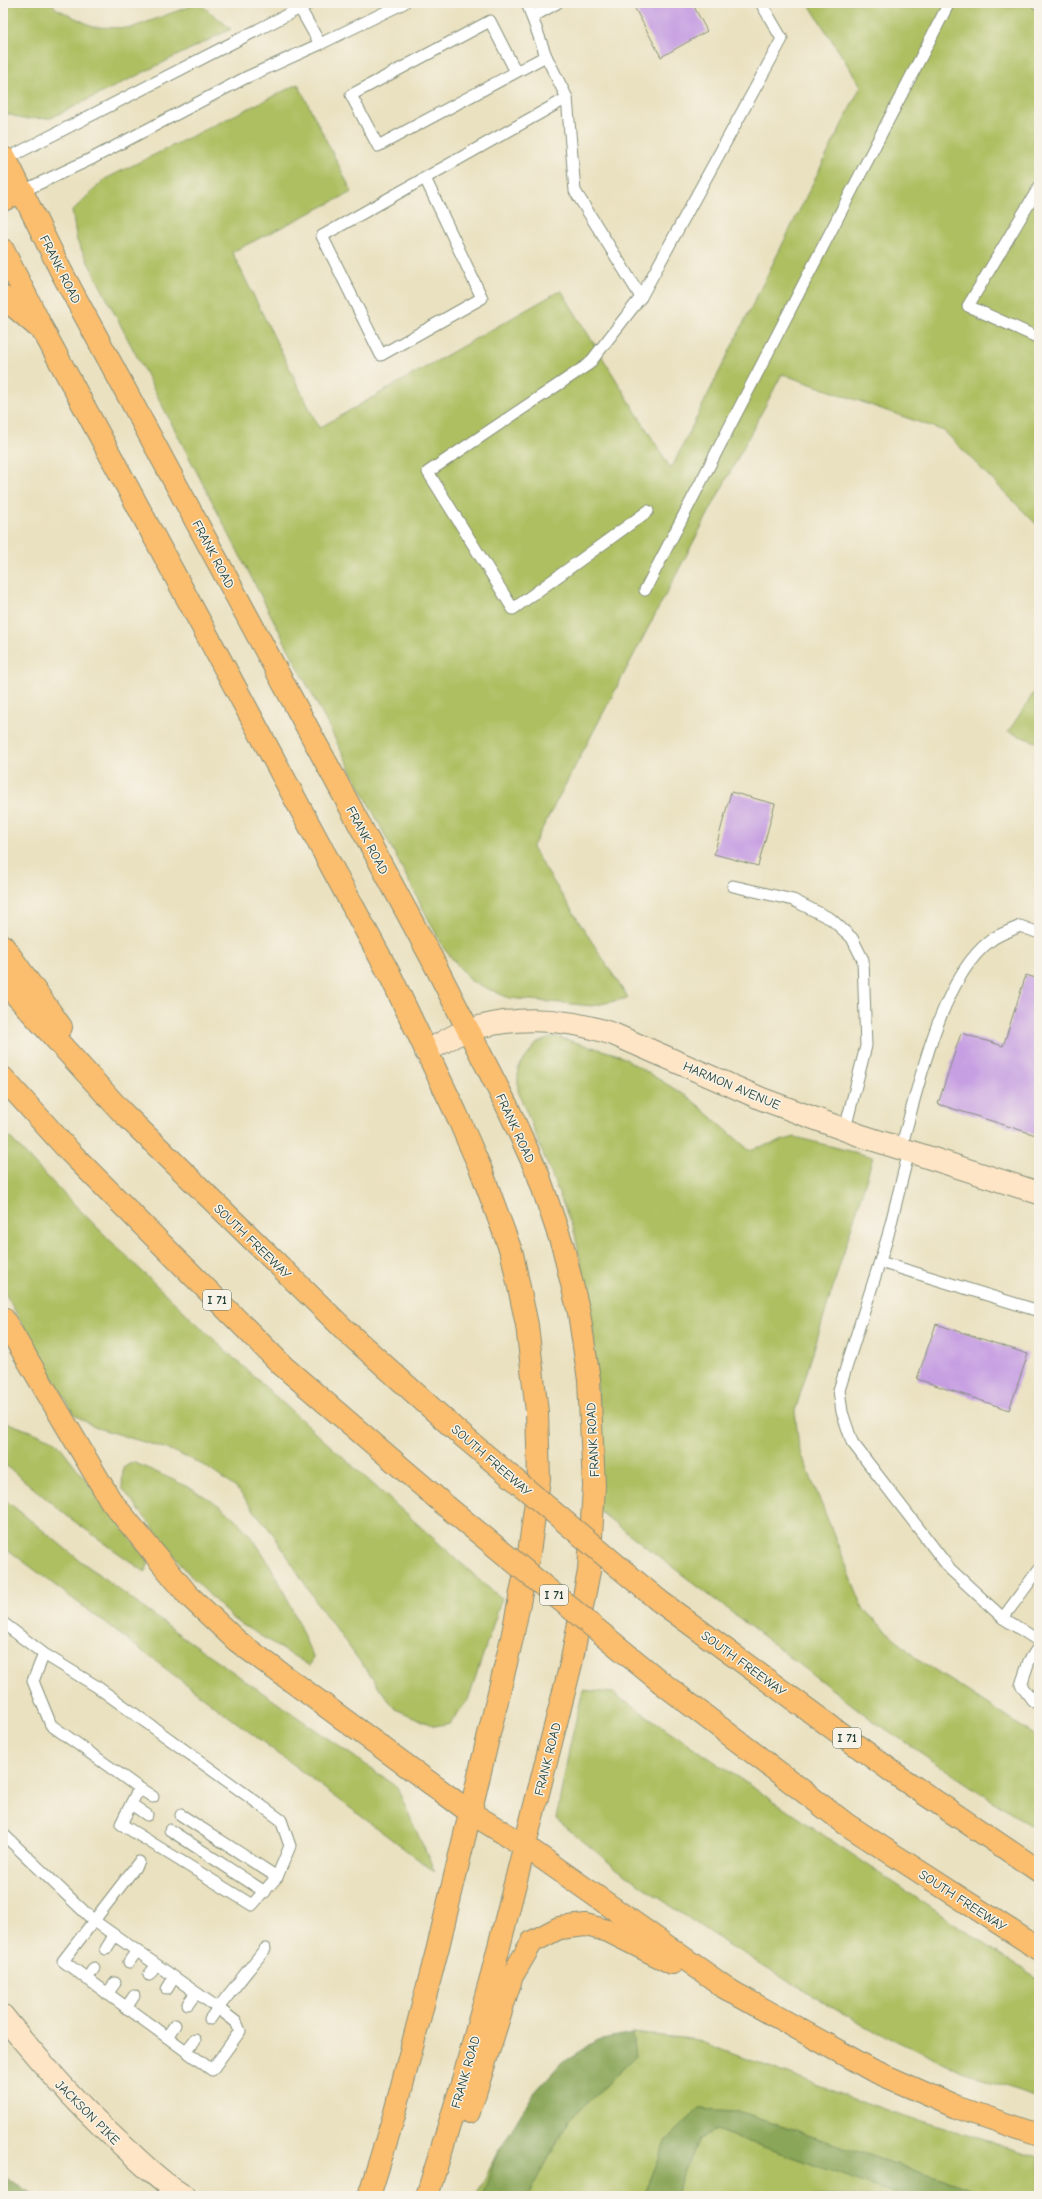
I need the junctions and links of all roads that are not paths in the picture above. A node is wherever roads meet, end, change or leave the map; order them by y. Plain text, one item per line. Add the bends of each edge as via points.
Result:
1 (310, 3) edge
2 (404, 3) edge
3 (527, 3) edge
4 (558, 3) edge
5 (761, 3) edge
6 (949, 3) edge
7 (298, 6) edge
8 (532, 17) junction
9 (320, 44) junction
10 (546, 56) junction
11 (516, 72) junction
12 (567, 98) junction
13 (4, 157) edge
14 (425, 178) junction
15 (1039, 186) edge
16 (23, 191) junction
17 (3, 200) edge
18 (3, 250) edge
19 (3, 297) edge
20 (642, 297) junction
21 (44, 332) junction
22 (1039, 338) edge
23 (648, 511) dead end
24 (645, 590) dead end
25 (733, 886) dead end
26 (1039, 933) edge
27 (3, 946) edge
28 (3, 981) edge
29 (468, 1030) junction
30 (426, 1052) junction
31 (3, 1078) edge
32 (121, 1111) junction
33 (845, 1129) junction
34 (905, 1150) junction
35 (1039, 1193) edge
36 (880, 1262) junction
37 (1039, 1311) edge
38 (3, 1318) edge
39 (1039, 1569) edge
40 (1004, 1618) junction
41 (3, 1623) edge
42 (1039, 1641) edge
43 (1039, 1646) edge
44 (44, 1654) junction
45 (1039, 1705) edge
46 (138, 1788) junction
47 (153, 1797) dead end
48 (130, 1804) junction
49 (471, 1813) junction
50 (147, 1815) dead end
51 (181, 1816) dead end
52 (170, 1830) dead end
53 (3, 1834) edge
54 (525, 1846) junction
55 (139, 1862) dead end
56 (1039, 1871) edge
57 (277, 1877) junction
58 (264, 1892) junction
59 (93, 1920) junction
60 (114, 1936) junction
61 (106, 1949) dead end
62 (265, 1949) dead end
63 (1039, 1949) edge
64 (136, 1952) junction
65 (129, 1962) dead end
66 (156, 1966) junction
67 (94, 1968) dead end
68 (149, 1975) dead end
69 (87, 1979) junction
70 (173, 1979) junction
71 (115, 1983) dead end
72 (167, 1989) dead end
73 (732, 1992) junction
74 (108, 1994) junction
75 (194, 1994) junction
76 (134, 1996) dead end
77 (188, 2004) dead end
78 (126, 2008) junction
79 (218, 2008) junction
80 (3, 2016) edge
81 (210, 2019) dead end
82 (175, 2025) dead end
83 (167, 2037) junction
84 (195, 2040) dead end
85 (186, 2051) junction
86 (1039, 2135) edge
87 (428, 2193) edge
88 (184, 2196) edge
89 (369, 2196) edge

1 - 7 lane
2 - 9 lane
3 - 8 lane
4 - 8 lane
5 - 20 lane via 782,39
6 - 24 lane
7 - 9 lane
7 - 13 lane
8 - 10 lane
9 - 16 lane via 245,78 93,158
10 - 11 lane
10 - 12 lane
11 - 11 lane via 378,146 351,95 490,21
12 - 14 lane
12 - 20 lane via 575,191
13 - 16 main road, FRANK ROAD
14 - 14 lane via 322,236 382,355 482,298
15 - 22 lane via 968,306
16 - 17 main road
16 - 29 main road, FRANK ROAD via 61,271 424,943
18 - 21 main road
19 - 21 main road
20 - 23 lane via 588,364 428,472 513,610
21 - 30 main road via 392,979
25 - 33 lane via 793,900 831,919 852,938 863,960 866,1046
26 - 34 lane via 1020,926 990,940 969,962 941,1012
27 - 32 main road
28 - 32 main road, SOUTH FREEWAY / I 71
29 - 30 main road, HARMON AVENUE
29 - 33 main road, HARMON AVENUE via 523,1020 550,1020 595,1028 762,1099
29 - 54 main road, FRANK ROAD via 538,1174 560,1240 579,1313 589,1380 594,1486 589,1571 571,1664
30 - 49 main road via 481,1170 512,1254 527,1325 538,1412 539,1479 529,1553
31 - 63 main road, SOUTH FREEWAY / I 71, bridge via 70,1152 283,1366 446,1506 662,1683 846,1824
32 - 56 main road, SOUTH FREEWAY / I 71, bridge via 346,1331 458,1432 658,1600 901,1778
33 - 34 main road, HARMON AVENUE
34 - 35 main road, HARMON AVENUE
34 - 36 lane
36 - 37 lane
36 - 40 lane via 839,1390 852,1442 950,1569
38 - 49 main road via 112,1501 188,1595 237,1641
39 - 40 lane
40 - 42 lane
41 - 44 lane
43 - 45 lane via 1029,1661 1021,1685
44 - 46 lane via 33,1680 51,1725
44 - 57 lane via 96,1686 281,1820 290,1846
46 - 47 lane
46 - 48 lane
48 - 50 lane
48 - 58 lane via 121,1824 252,1905
49 - 54 main road
49 - 89 main road via 394,2116
51 - 57 lane
52 - 58 lane
53 - 59 lane
54 - 73 main road
54 - 87 main road, FRANK ROAD via 461,2087
55 - 59 lane
57 - 58 lane
59 - 60 lane
59 - 69 lane via 63,1961
60 - 61 lane
60 - 64 lane
62 - 79 lane
64 - 65 lane
64 - 66 lane
66 - 68 lane
66 - 70 lane
67 - 69 lane
69 - 74 lane
70 - 72 lane
70 - 75 lane
71 - 74 lane
73 - 86 main road via 872,2070 956,2107
73 - 87 main road via 608,1931 586,1925 559,1928 532,1942 512,1976 464,2127
74 - 78 lane
75 - 77 lane
75 - 79 lane
76 - 78 lane
78 - 83 lane via 149,2017
79 - 81 lane
79 - 85 lane via 236,2022 240,2032 212,2070
80 - 88 main road, JACKSON PIKE via 76,2102 144,2165
82 - 83 lane
83 - 85 lane
84 - 85 lane

